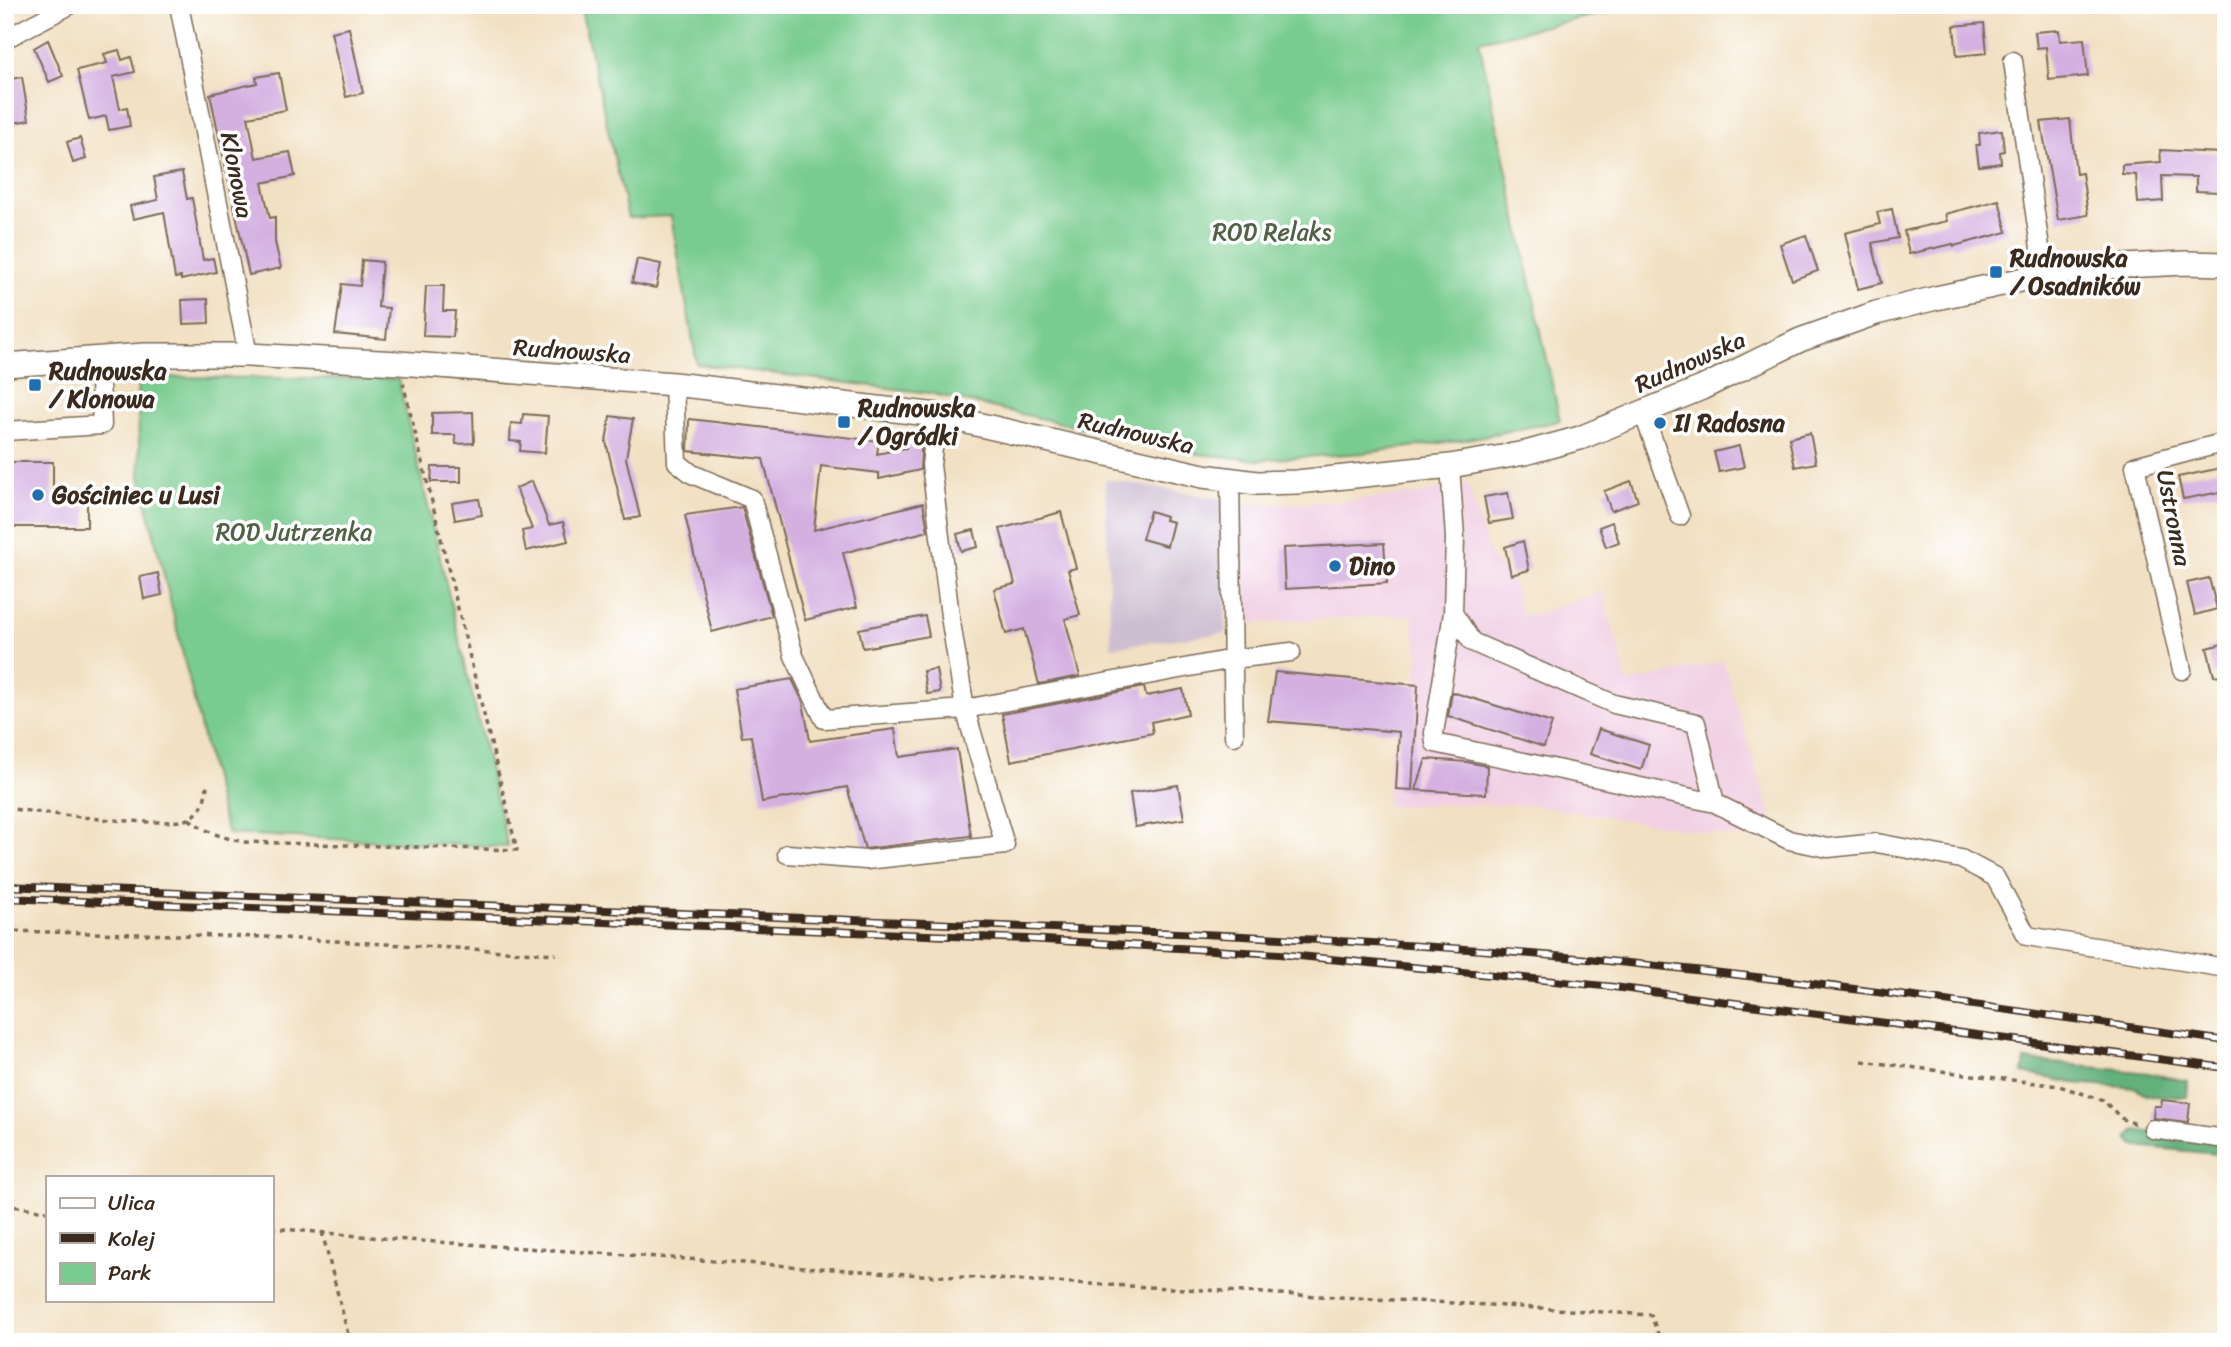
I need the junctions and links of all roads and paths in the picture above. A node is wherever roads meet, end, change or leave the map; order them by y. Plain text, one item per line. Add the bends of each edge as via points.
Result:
1 (70, 5) edge
2 (179, 5) edge
3 (5, 40) edge
4 (2013, 61) dead end
5 (2226, 264) edge
6 (2044, 275) junction
7 (248, 355) junction
8 (99, 359) junction
9 (398, 363) junction
10 (5, 365) edge
11 (674, 384) junction
12 (1643, 412) junction
13 (937, 415) junction
14 (5, 431) edge
15 (2226, 442) edge
16 (1450, 466) junction
17 (1230, 481) junction
18 (1681, 516) dead end
19 (1452, 613) junction
20 (1291, 652) dead end
21 (1233, 659) junction
22 (2182, 670) dead end
23 (965, 709) junction
24 (1234, 736) dead end
25 (207, 786) dead end
26 (1715, 803) junction
27 (5, 808) edge
28 (189, 819) junction
29 (787, 854) dead end
30 (5, 931) edge
31 (555, 954) dead end
32 (2226, 968) edge
33 (1862, 1061) dead end
34 (2153, 1129) joint
35 (2226, 1139) edge
36 (5, 1205) edge
37 (46, 1211) edge
38 (273, 1228) edge
39 (322, 1232) junction
40 (350, 1342) edge
41 (1661, 1342) edge

1 - 3 street
2 - 7 street, Klonowa
4 - 6 street
5 - 6 main road, Rudnowska via 2102,267
6 - 12 main road, Rudnowska via 1876,313 1800,340
7 - 8 main road, Rudnowska
7 - 9 main road, Rudnowska
8 - 10 main road, Rudnowska
8 - 14 street via 102,425
9 - 11 main road, Rudnowska
9 - 28 path via 517,850 244,842 223,838
11 - 13 main road, Rudnowska
11 - 23 street via 677,462 692,474 752,499 794,656 824,719
12 - 16 main road, Rudnowska via 1580,438
12 - 18 street
13 - 17 main road, Rudnowska
13 - 23 street via 931,465
15 - 22 street, Ustronna via 2135,466
16 - 17 main road, Rudnowska via 1297,482
16 - 19 street via 1455,537
17 - 21 street
19 - 26 street via 1472,642 1614,704 1696,723
19 - 26 street via 1435,743
20 - 21 street
21 - 23 street
21 - 24 street
23 - 29 street via 1005,845 866,860
25 - 28 path via 204,803
26 - 32 street via 1789,840 1828,848 1877,843 1961,859 1995,877 2027,936
27 - 28 path via 130,821
30 - 31 path via 266,937
33 - 34 path via 2059,1086 2093,1095 2121,1118
34 - 35 street
36 - 37 path
38 - 39 path
39 - 40 path
39 - 41 path via 921,1275 1651,1315

